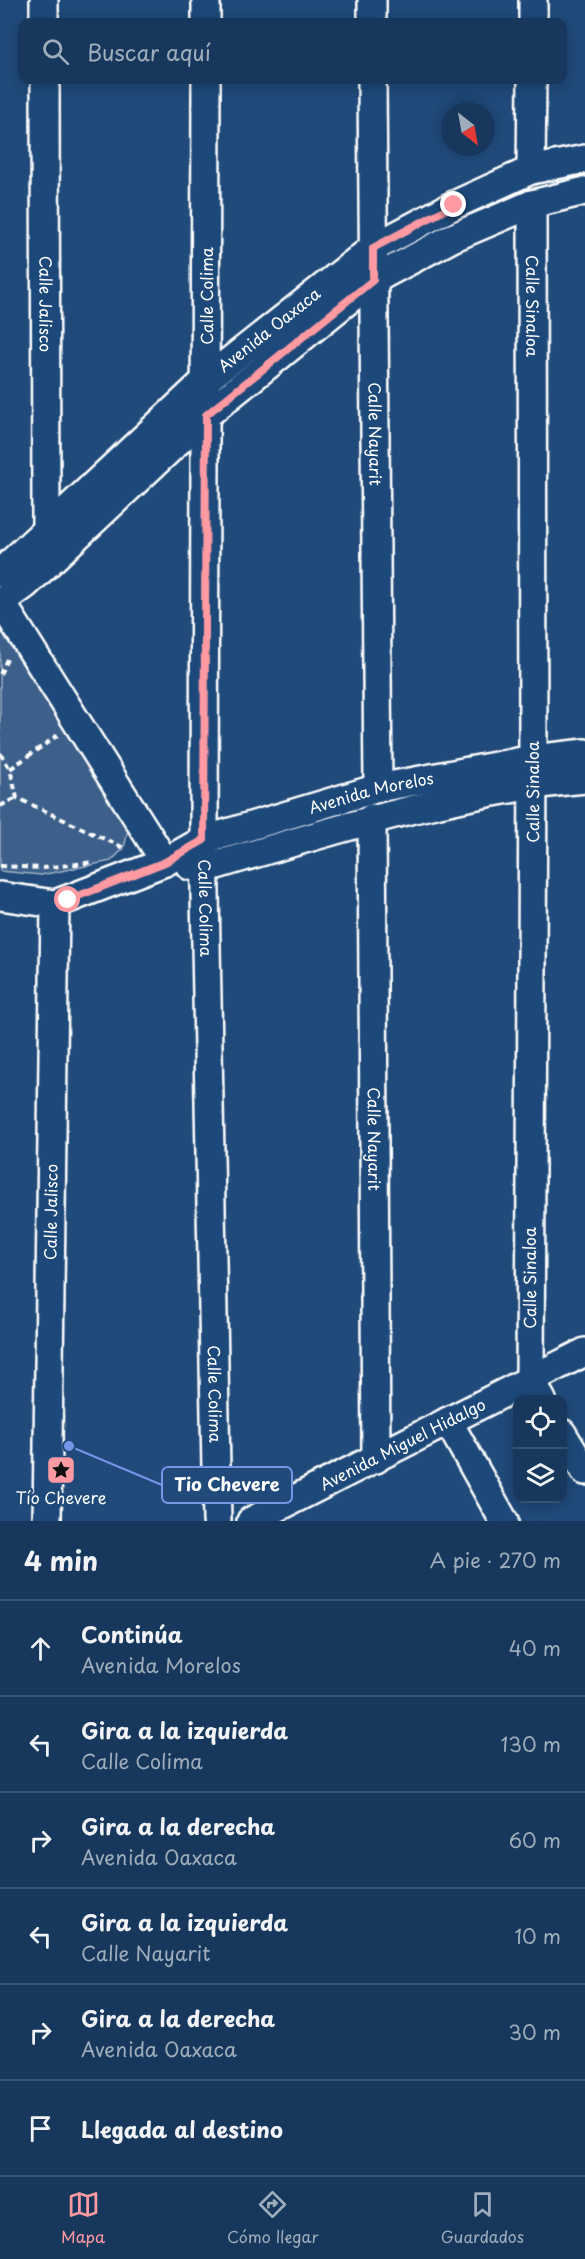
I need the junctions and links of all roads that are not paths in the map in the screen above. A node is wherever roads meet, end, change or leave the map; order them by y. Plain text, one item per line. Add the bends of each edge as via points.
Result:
1 (44, 0) edge
2 (206, 0) edge
3 (372, 0) edge
4 (533, 0) edge
5 (44, 18) edge
6 (206, 18) edge
7 (372, 18) edge
8 (532, 18) edge
9 (45, 84) edge
10 (207, 84) edge
11 (372, 84) edge
12 (532, 84) edge
13 (585, 159) edge
14 (531, 170) junction
15 (585, 191) edge
16 (532, 204) junction
17 (373, 248) junction
18 (373, 280) junction
19 (207, 379) junction
20 (206, 415) junction
21 (46, 528) junction
22 (0, 573) edge
23 (1, 602) edge
24 (585, 753) edge
25 (533, 772) junction
26 (585, 779) edge
27 (378, 788) junction
28 (372, 818) junction
29 (204, 840) junction
30 (165, 862) junction
31 (207, 868) junction
32 (0, 896) edge
33 (55, 904) junction
34 (585, 1352) edge
35 (536, 1389) edge
36 (448, 1421) junction
37 (567, 1441) edge
38 (376, 1460) junction
39 (585, 1471) edge
40 (47, 1521) edge
41 (217, 1521) edge
42 (251, 1521) edge
43 (504, 1521) edge

1 - 5 street
2 - 6 street
3 - 7 street
4 - 8 street
9 - 21 street, Calle Jalisco
10 - 19 street, Calle Colima
11 - 17 street, Calle Nayarit
12 - 14 street
13 - 14 street, Avenida Oaxaca
14 - 17 street, Avenida Oaxaca
15 - 16 street, Avenida Oaxaca
16 - 18 street, Avenida Oaxaca via 452,238
16 - 25 street, Calle Sinaloa
17 - 18 street, Calle Nayarit
17 - 19 street, Avenida Oaxaca
18 - 20 street, Avenida Oaxaca
18 - 27 street, Calle Nayarit
19 - 20 street, Calle Colima
19 - 21 street, Avenida Oaxaca
20 - 23 street, Avenida Oaxaca via 26,584
20 - 29 street, Calle Colima
21 - 22 street, Avenida Oaxaca
23 - 30 street
24 - 25 street, Avenida Morelos
25 - 26 street, Avenida Morelos
25 - 27 street, Avenida Morelos
25 - 28 street, Avenida Morelos
25 - 35 street, Calle Sinaloa
27 - 29 street, Avenida Morelos
28 - 31 street, Avenida Morelos
28 - 38 street, Calle Nayarit
29 - 30 street, Avenida Morelos
29 - 31 street, Calle Colima
30 - 31 street, Avenida Morelos
30 - 33 street, Avenida Morelos
31 - 41 street, Calle Colima
32 - 33 street, Avenida Morelos
33 - 40 street, Calle Jalisco
34 - 35 street, Avenida Miguel Hidalgo
35 - 36 street, Avenida Miguel Hidalgo
36 - 38 street, Avenida Miguel Hidalgo
36 - 43 street
37 - 39 street
38 - 42 street, Avenida Miguel Hidalgo

